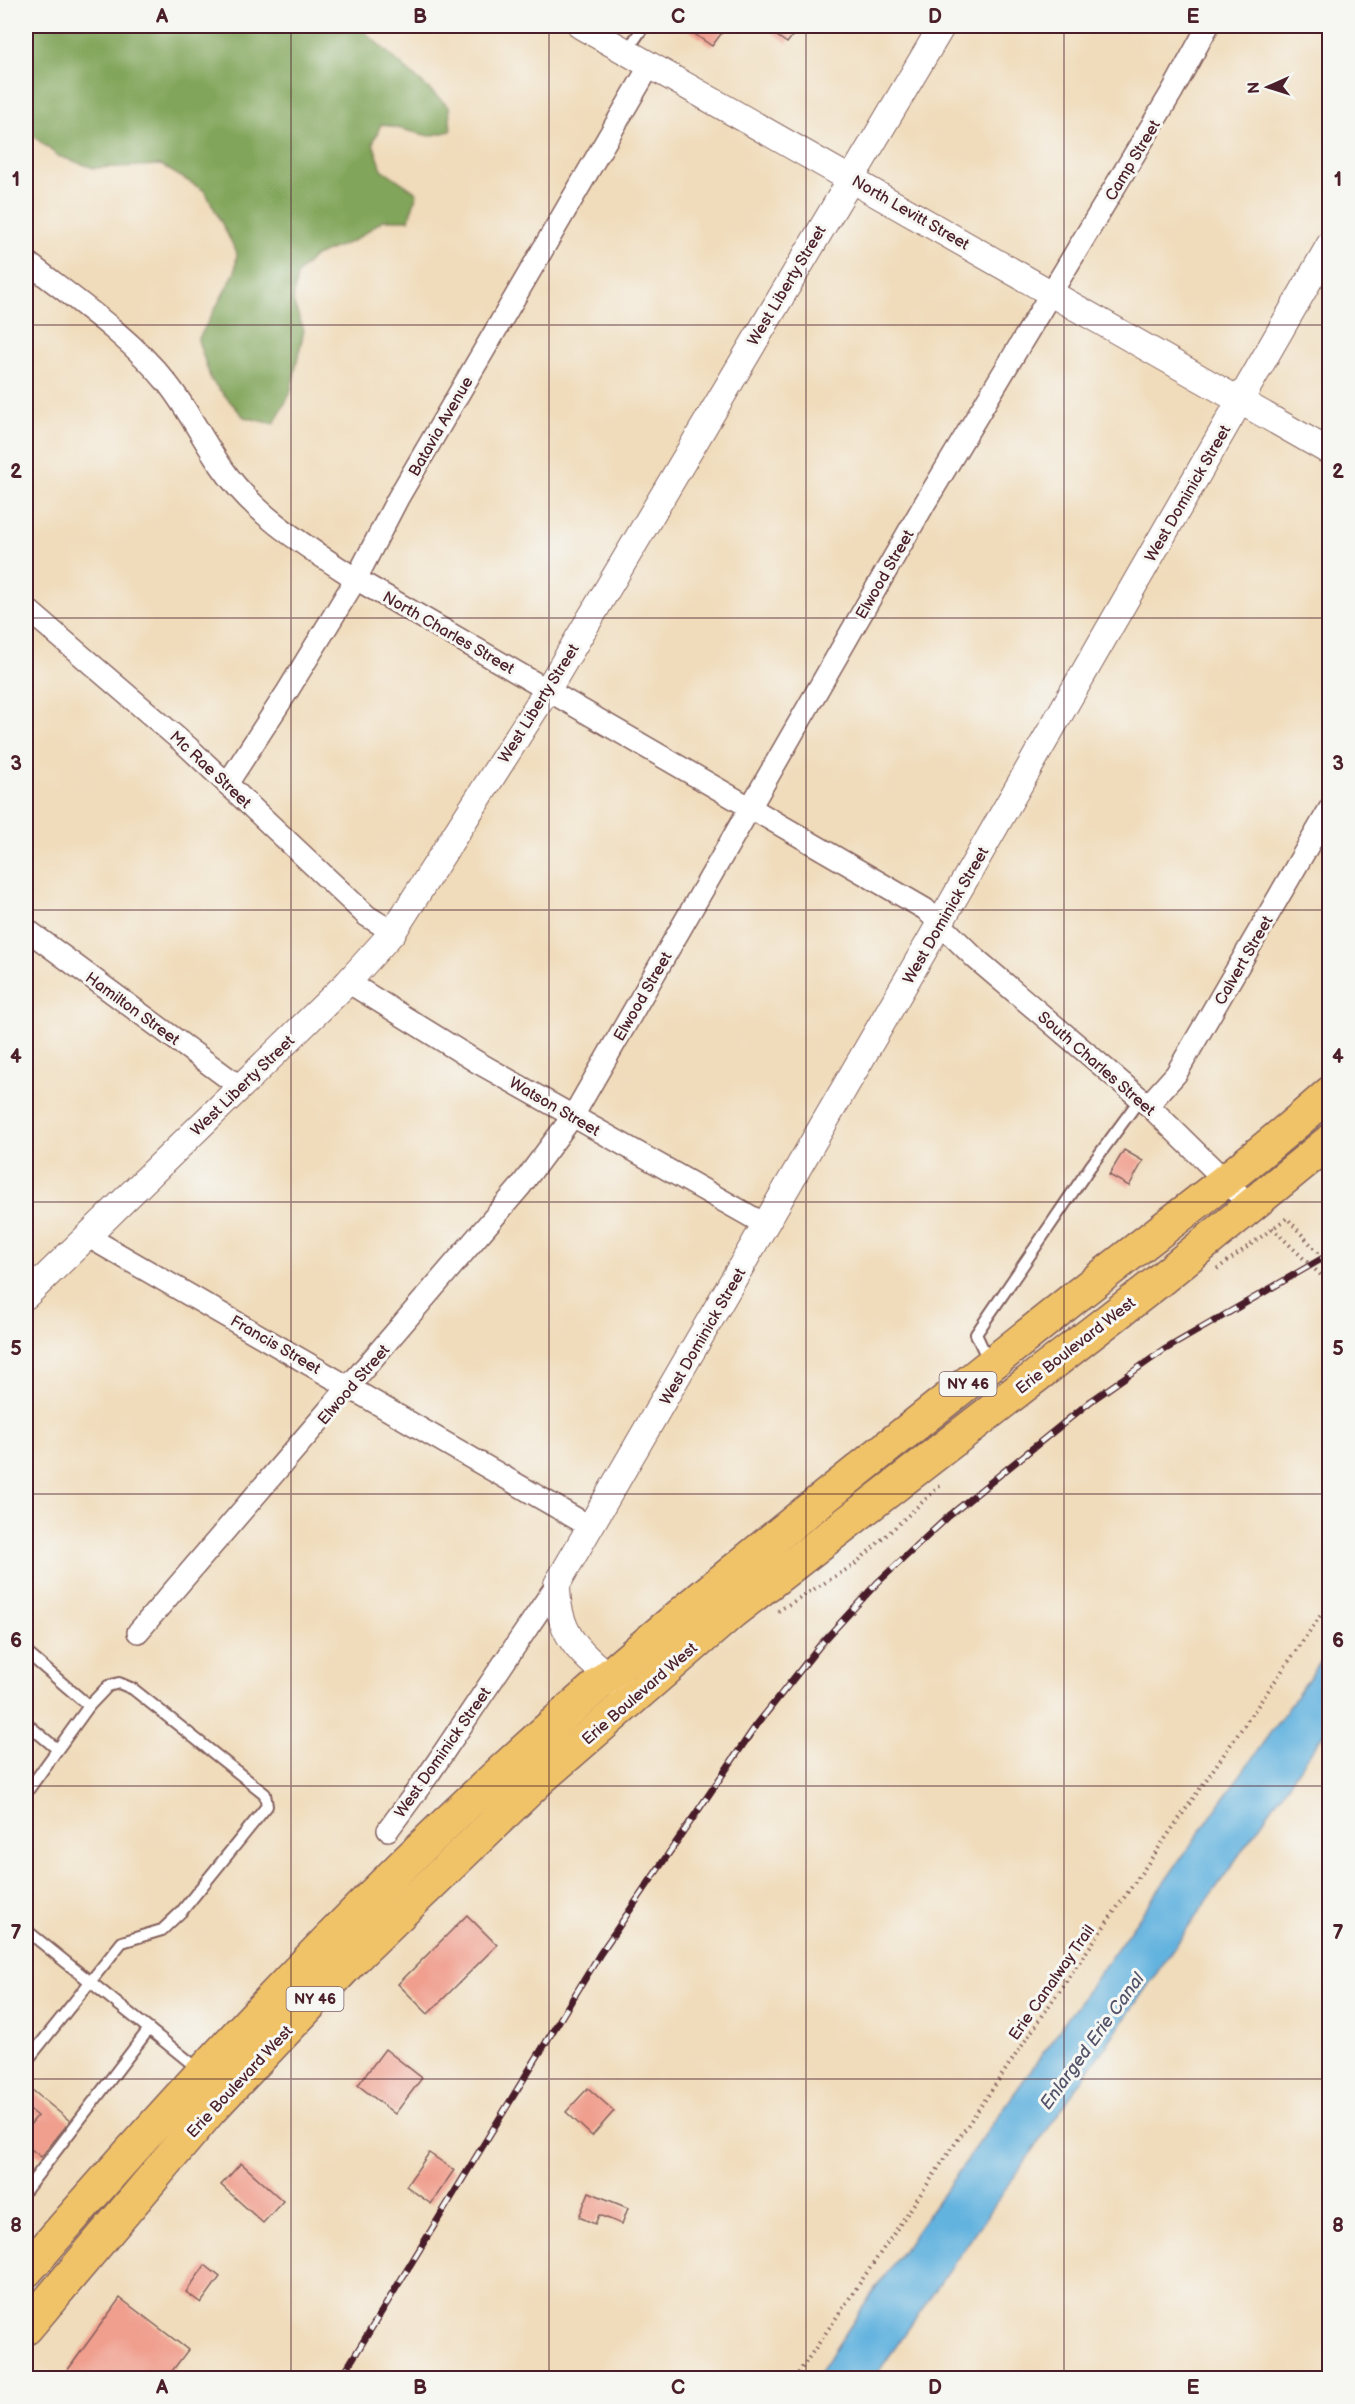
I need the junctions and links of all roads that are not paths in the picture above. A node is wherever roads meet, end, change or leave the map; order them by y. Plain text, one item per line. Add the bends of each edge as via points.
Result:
1 (580, 26) edge
2 (644, 26) edge
3 (942, 26) edge
4 (1208, 26) edge
5 (626, 53) junction
6 (649, 67) junction
7 (850, 178) junction
8 (1329, 244) edge
9 (26, 261) edge
10 (1052, 292) junction
11 (1240, 400) junction
12 (1329, 452) edge
13 (356, 579) junction
14 (26, 608) edge
15 (548, 689) junction
16 (227, 784) junction
17 (751, 807) junction
18 (1329, 808) edge
19 (940, 923) junction
20 (26, 929) edge
21 (393, 932) junction
22 (348, 982) junction
23 (240, 1087) junction
24 (1329, 1094) edge
25 (1144, 1102) junction
26 (573, 1116) junction
27 (1329, 1141) edge
28 (1225, 1182) junction
29 (1251, 1206) junction
30 (766, 1225) junction
31 (87, 1236) junction
32 (26, 1296) edge
33 (991, 1366) junction
34 (351, 1387) junction
35 (589, 1526) junction
36 (557, 1584) junction
37 (138, 1632) dead end
38 (26, 1652) edge
39 (608, 1676) junction
40 (633, 1698) junction
41 (89, 1706) junction
42 (26, 1723) edge
43 (57, 1749) junction
44 (26, 1792) edge
45 (388, 1830) dead end
46 (26, 1930) edge
47 (91, 1982) junction
48 (148, 2029) junction
49 (26, 2062) edge
50 (215, 2081) junction
51 (26, 2190) edge
52 (26, 2271) edge
53 (26, 2328) edge

1 - 5 street, North Levitt Street
2 - 5 lane
3 - 7 street, West Liberty Street
4 - 10 street, Camp Street
5 - 6 street, North Levitt Street
6 - 7 street, North Levitt Street
6 - 13 street, Batavia Avenue via 398,498
7 - 10 street, North Levitt Street
7 - 15 street, West Liberty Street
8 - 11 street, West Dominick Street
9 - 13 street, North Charles Street via 160,375 249,501 298,541
10 - 11 street, North Levitt Street
10 - 17 street, Elwood Street via 925,503
11 - 12 street, North Levitt Street
11 - 19 street, West Dominick Street
13 - 15 street, North Charles Street
13 - 16 street, Batavia Avenue
14 - 16 street, Mc Rae Street
15 - 17 street, North Charles Street
15 - 21 street, West Liberty Street
16 - 21 street, Mc Rae Street via 366,915
17 - 19 street, North Charles Street via 925,909
17 - 26 street, Elwood Street
18 - 25 street, Calvert Street via 1176,1074
19 - 25 street, South Charles Street via 975,958
19 - 30 street, West Dominick Street
20 - 23 street, Hamilton Street
21 - 22 street, West Liberty Street
22 - 23 street, West Liberty Street
22 - 26 street, Watson Street
23 - 31 street, West Liberty Street
24 - 28 main road, Erie Boulevard West / NY 46
25 - 28 street, South Charles Street
25 - 33 lane via 1090,1167 976,1334
26 - 30 street, Watson Street
26 - 34 street, Elwood Street via 520,1187
27 - 29 main road, Erie Boulevard West / NY 46
28 - 29 street, South Charles Street
28 - 33 main road, Erie Boulevard West / NY 46
29 - 40 main road, Erie Boulevard West / NY 46 via 732,1612
30 - 35 street, West Dominick Street
31 - 32 street, West Liberty Street
31 - 34 street, Francis Street
33 - 39 main road, Erie Boulevard West / NY 46 via 857,1470
34 - 35 street, Francis Street
34 - 37 street, Elwood Street
35 - 36 street, West Dominick Street
36 - 39 street via 557,1605 564,1628 574,1645
36 - 45 street, West Dominick Street
38 - 41 lane
39 - 40 street
39 - 50 main road, Erie Boulevard West / NY 46 via 438,1829 285,1982
40 - 50 main road, Erie Boulevard West / NY 46 via 540,1779 354,1958
41 - 43 lane
41 - 47 lane via 108,1686 119,1683 133,1689 265,1794 267,1806 182,1911 162,1930 122,1942
42 - 43 lane
43 - 44 lane
46 - 47 lane
47 - 48 lane
47 - 49 lane
48 - 50 lane
48 - 51 lane
50 - 52 main road, Erie Boulevard West / NY 46 via 131,2148
50 - 53 main road, Erie Boulevard West / NY 46

